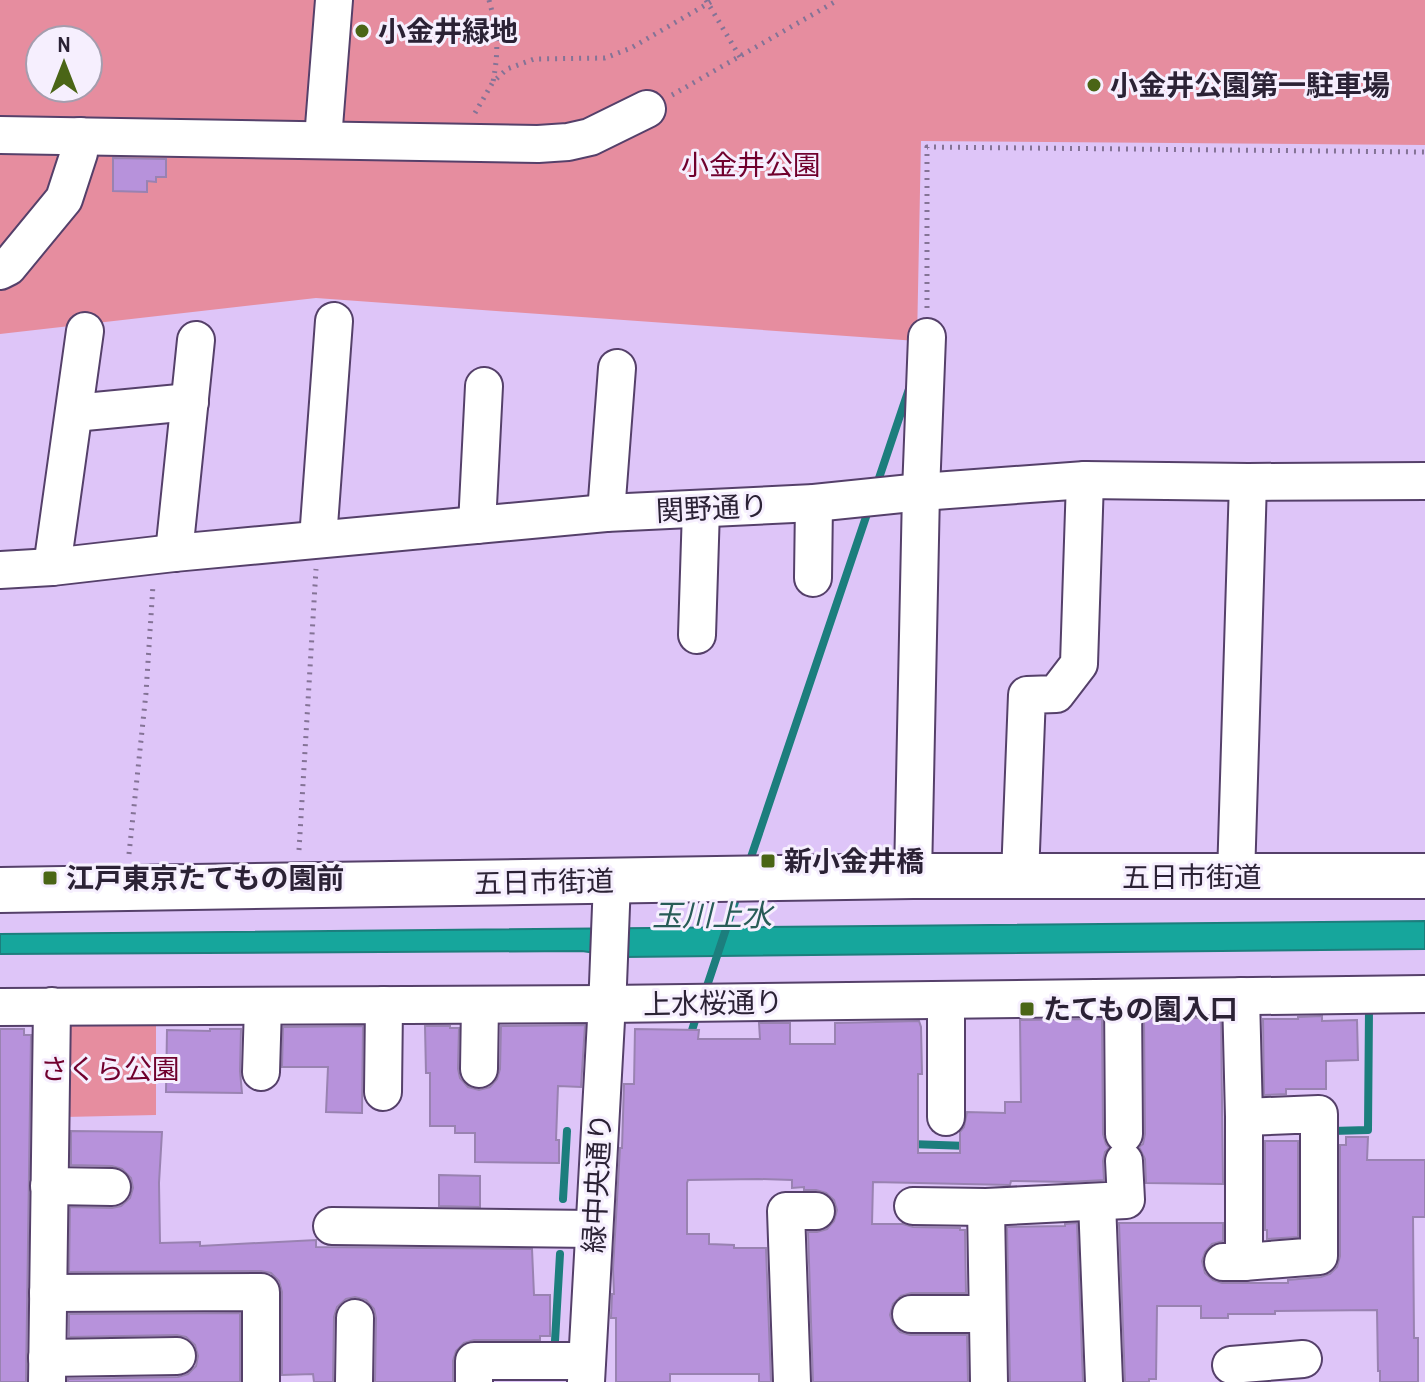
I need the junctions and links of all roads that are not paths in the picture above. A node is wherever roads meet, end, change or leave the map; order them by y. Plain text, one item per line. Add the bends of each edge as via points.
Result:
1 (334, 0) edge
2 (647, 109) road end
3 (0, 135) edge
4 (80, 136) junction
5 (323, 139) junction
6 (0, 271) edge
7 (334, 321) dead end
8 (85, 331) dead end
9 (927, 337) road end
10 (196, 340) dead end
11 (617, 368) dead end
12 (484, 386) dead end
13 (190, 402) junction
14 (74, 413) junction
15 (1085, 480) junction
16 (1425, 481) edge
17 (1248, 482) junction
18 (921, 492) junction
19 (814, 503) junction
20 (701, 509) junction
21 (606, 513) junction
22 (477, 525) junction
23 (318, 539) junction
24 (165, 554) junction
25 (52, 567) junction
26 (0, 570) edge
27 (813, 578) dead end
28 (697, 635) dead end
29 (913, 876) junction
30 (1020, 876) junction
31 (1425, 876) edge
32 (1236, 877) junction
33 (612, 889) junction
34 (0, 890) edge
35 (608, 994) junction
36 (1425, 994) edge
37 (1241, 996) junction
38 (1123, 998) junction
39 (946, 1001) junction
40 (384, 1005) junction
41 (480, 1005) junction
42 (52, 1006) junction
43 (263, 1006) junction
44 (0, 1007) edge
45 (479, 1069) dead end
46 (261, 1072) dead end
47 (383, 1092) dead end
48 (946, 1117) dead end
49 (1244, 1117) junction
50 (49, 1186) junction
51 (112, 1187) dead end
52 (1097, 1202) junction
53 (913, 1206) dead end
54 (986, 1207) junction
55 (816, 1211) dead end
56 (332, 1226) dead end
57 (594, 1229) junction
58 (48, 1293) junction
59 (911, 1314) dead end
60 (987, 1314) junction
61 (355, 1318) dead end
62 (177, 1356) dead end
63 (1231, 1365) dead end
64 (1281, 1368) edge
65 (47, 1370) edge
66 (586, 1372) edge
67 (261, 1382) edge
68 (354, 1382) edge
69 (474, 1382) edge
70 (792, 1382) edge
71 (989, 1382) edge
72 (1104, 1382) edge

1 - 5 street
2 - 5 street via 568,142
3 - 4 street
4 - 5 street
4 - 6 street via 64,199
7 - 23 street
8 - 14 street
9 - 18 street
10 - 13 street
11 - 21 street
12 - 22 street
13 - 14 street
13 - 24 street
14 - 25 street
15 - 17 street, 関野通り
15 - 18 street, 関野通り
15 - 30 street via 1079,664 1056,694 1027,695
16 - 17 street, 関野通り
17 - 32 street
18 - 19 street, 関野通り
18 - 29 street
19 - 20 street, 関野通り
19 - 27 street
20 - 21 street, 関野通り
20 - 28 street
21 - 22 street, 関野通り
22 - 23 street, 関野通り
23 - 24 street, 関野通り
24 - 25 street, 関野通り
25 - 26 street, 関野通り
29 - 30 main road, 五日市街道
29 - 33 main road, 五日市街道
30 - 32 main road, 五日市街道
31 - 32 main road, 五日市街道
33 - 34 main road, 五日市街道
33 - 35 street
35 - 39 street, 上水桜通り
35 - 41 street, 上水桜通り
35 - 57 street, 緑中央通り
36 - 37 street, 上水桜通り
37 - 38 street, 上水桜通り
37 - 49 street
38 - 39 street, 上水桜通り
38 - 52 street via 1126,1200
39 - 48 street
40 - 41 street, 上水桜通り
40 - 43 street, 上水桜通り
40 - 47 street
41 - 45 street
42 - 43 street, 上水桜通り
42 - 44 street, 上水桜通り
42 - 50 street
43 - 46 street
49 - 49 street via 1234,1262 1319,1256 1319,1114
50 - 51 street
50 - 58 street
52 - 54 street
52 - 72 street
53 - 54 street
54 - 60 street
55 - 70 street via 786,1211
56 - 57 street
57 - 66 street, 緑中央通り
58 - 65 street
58 - 67 street via 261,1292
59 - 60 street
60 - 71 street
61 - 68 street
62 - 65 street
63 - 64 street
66 - 69 street via 474,1361

